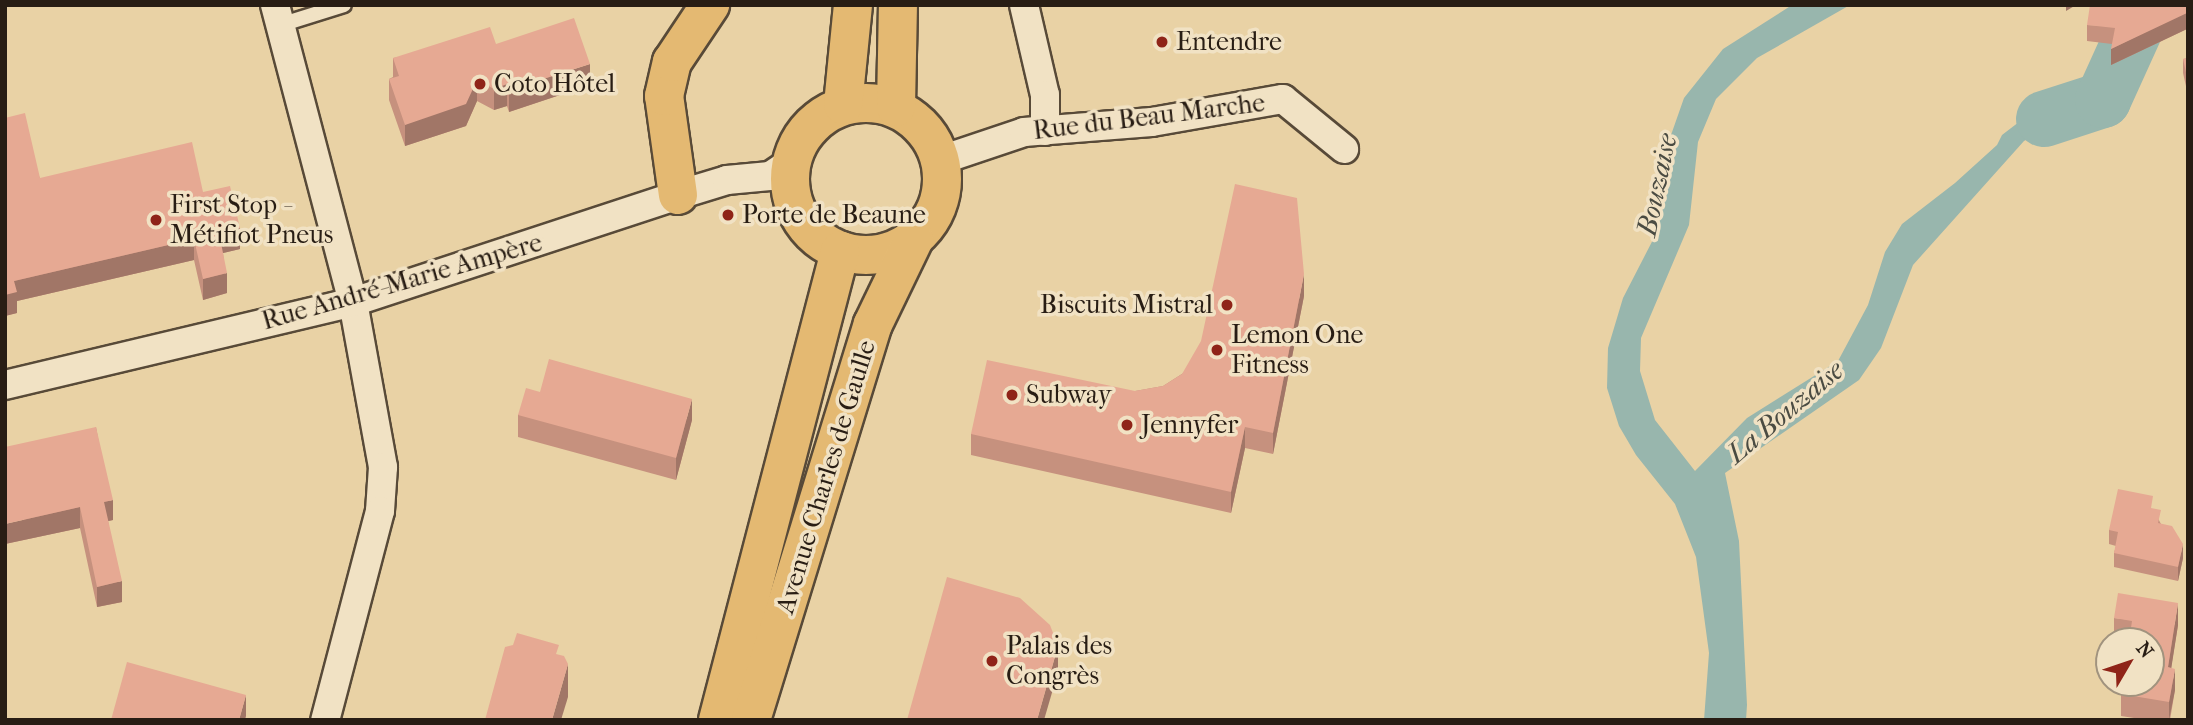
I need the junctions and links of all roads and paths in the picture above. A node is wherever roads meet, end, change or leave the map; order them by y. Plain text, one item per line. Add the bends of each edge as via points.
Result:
1 (344, 5) edge
2 (710, 5) edge
3 (853, 5) edge
4 (898, 5) edge
5 (1024, 5) edge
6 (277, 15) edge
7 (843, 105) junction
8 (896, 107) junction
9 (1045, 131) junction
10 (1344, 149) dead end
11 (941, 160) junction
12 (791, 162) junction
13 (678, 195) junction
14 (914, 239) junction
15 (840, 251) junction
16 (353, 302) junction
17 (5, 385) edge
18 (324, 720) edge
19 (718, 720) edge
20 (751, 720) edge

1 - 6 lane
2 - 13 main road via 672,62 664,96
3 - 7 main road
4 - 8 main road
5 - 9 street via 1045,95
6 - 16 street
7 - 8 main road via 870,102
7 - 12 main road via 819,117 801,137
8 - 11 main road via 932,137
9 - 10 street, Rue du Beau Marche via 1152,122 1283,99
9 - 11 street, Rue du Beau Marche via 1024,132
11 - 14 main road, Avenue Charles de Gaulle via 939,204
12 - 13 street, Rue André-Marie Ampère via 769,176 727,180
12 - 15 main road via 794,205 820,240
13 - 16 street, Rue André-Marie Ampère
14 - 15 main road, Avenue Charles de Gaulle via 891,252 866,256
14 - 20 main road, Avenue Charles de Gaulle via 873,324
15 - 19 main road, Avenue Charles de Gaulle
16 - 17 street, Rue André-Marie Ampère
16 - 18 street via 383,467 380,511

